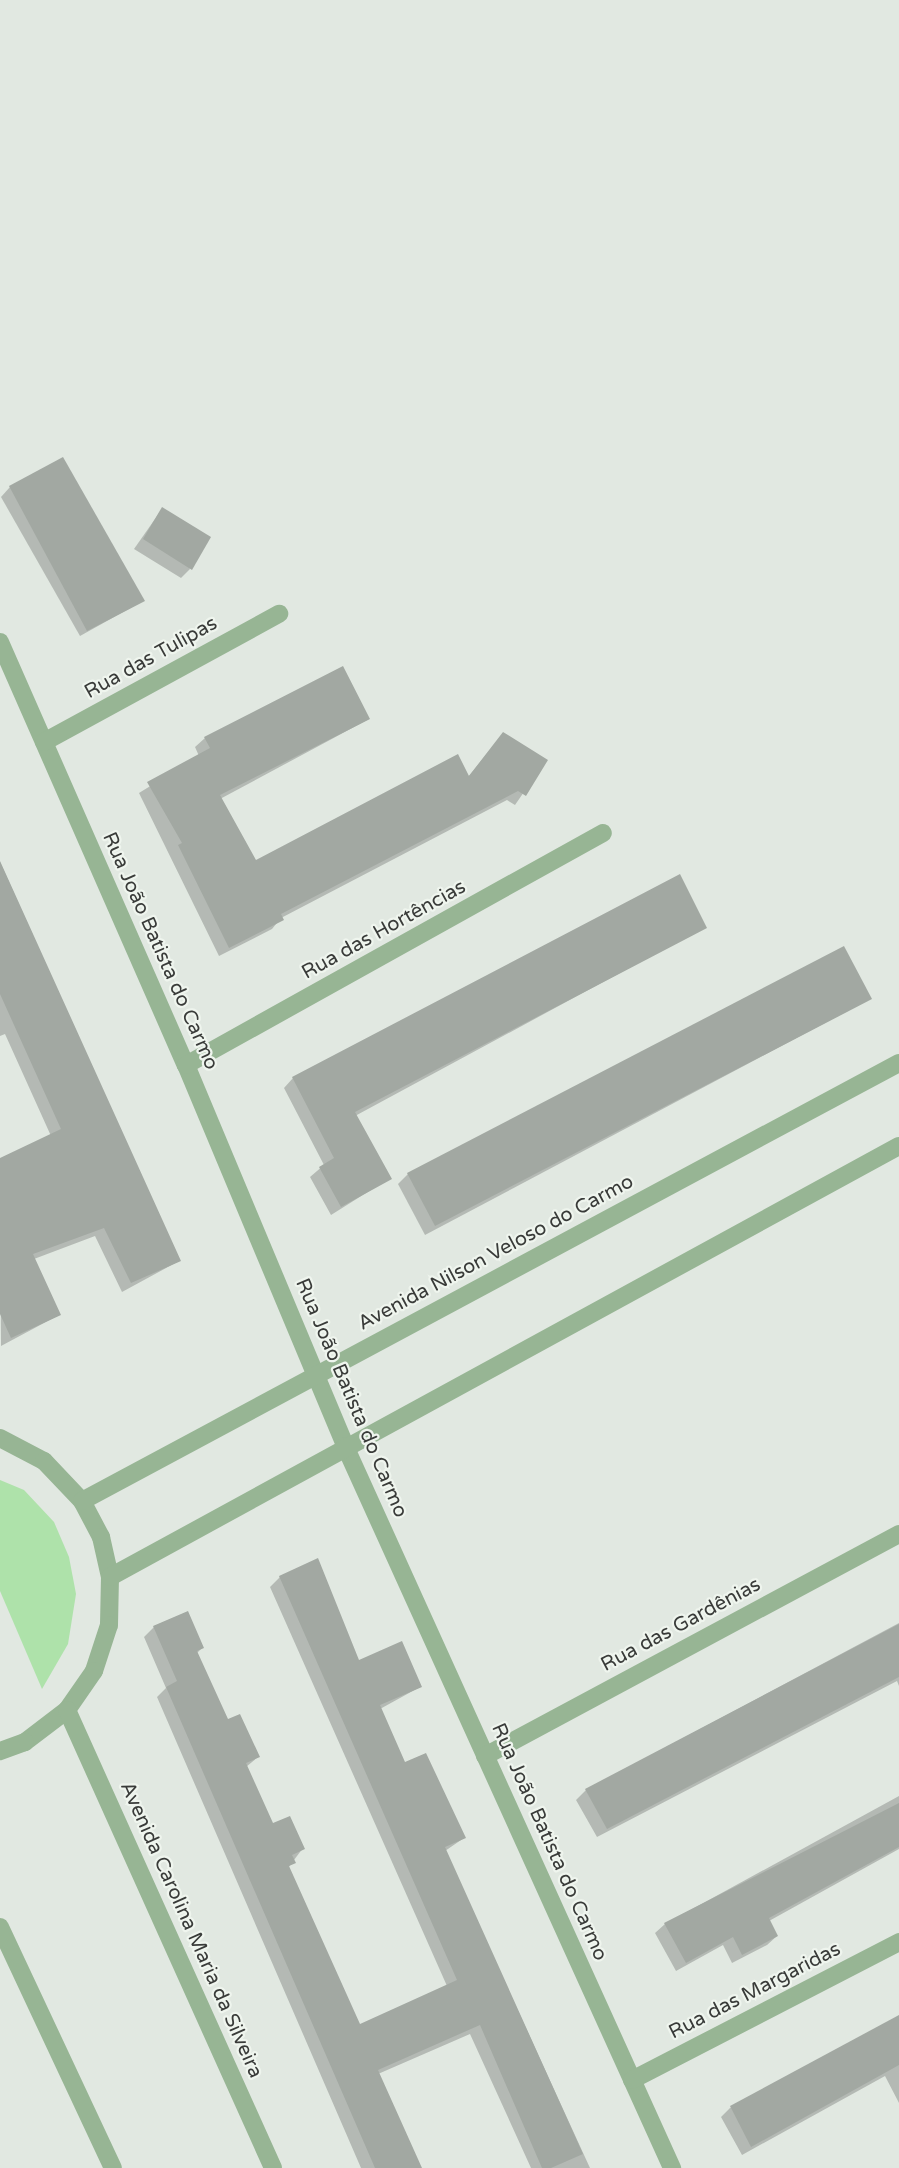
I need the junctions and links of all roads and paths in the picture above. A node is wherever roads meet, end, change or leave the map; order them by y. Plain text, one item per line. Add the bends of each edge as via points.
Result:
1 (279, 614) dead end
2 (0, 642) edge
3 (44, 742) junction
4 (603, 833) dead end
5 (899, 1063) edge
6 (186, 1065) junction
7 (899, 1146) edge
8 (316, 1375) junction
9 (0, 1438) edge
10 (345, 1446) junction
11 (82, 1501) junction
12 (899, 1534) edge
13 (110, 1577) junction
14 (67, 1710) junction
15 (0, 1751) edge
16 (484, 1756) junction
17 (0, 1927) edge
18 (899, 1942) edge
19 (632, 2080) junction
20 (113, 2168) edge
21 (273, 2168) edge
22 (672, 2168) edge

1 - 3 street, Rua das Tulipas
2 - 3 street, Rua João Batista do Carmo
3 - 6 street, Rua João Batista do Carmo
4 - 6 street, Rua das Hortências
5 - 8 street, Avenida Nilson Veloso do Carmo
6 - 8 street, Rua João Batista do Carmo
7 - 10 street
8 - 10 street, Rua João Batista do Carmo
8 - 11 street, Avenida Nilson Veloso do Carmo
9 - 11 street via 44,1461
10 - 13 street
10 - 16 street, Rua João Batista do Carmo
11 - 13 street via 101,1537
12 - 16 street, Rua das Gardênias
13 - 14 street via 109,1625 94,1671
14 - 15 street via 25,1742
14 - 21 street, Avenida Carolina Maria da Silveira
16 - 19 street, Rua João Batista do Carmo
17 - 20 street
18 - 19 street, Rua das Margaridas
19 - 22 street, Rua João Batista do Carmo

